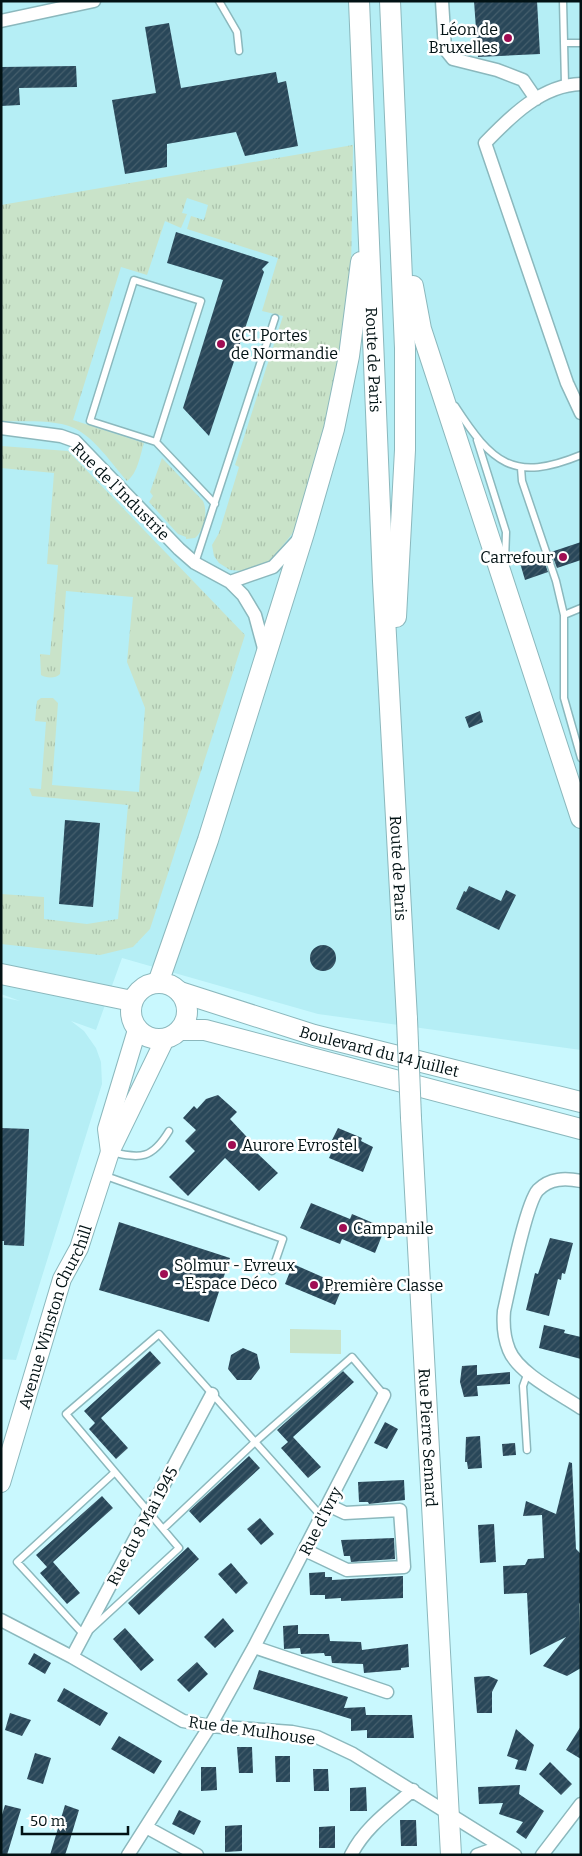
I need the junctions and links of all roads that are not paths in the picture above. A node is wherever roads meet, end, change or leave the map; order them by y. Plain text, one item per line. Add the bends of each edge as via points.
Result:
1 (94, 1) edge
2 (219, 1) edge
3 (359, 1) edge
4 (390, 1) edge
5 (442, 1) edge
6 (563, 1) edge
7 (1, 21) edge
8 (564, 43) junction
9 (581, 43) edge
10 (239, 51) dead end
11 (565, 84) junction
12 (581, 84) edge
13 (536, 99) junction
14 (400, 198) junction
15 (368, 206) junction
16 (275, 318) dead end
17 (437, 378) junction
18 (581, 413) edge
19 (1, 428) edge
20 (476, 439) junction
21 (156, 442) junction
22 (581, 455) edge
23 (521, 468) junction
24 (215, 504) junction
25 (304, 533) junction
26 (195, 563) junction
27 (230, 582) junction
28 (504, 582) junction
29 (581, 608) edge
30 (564, 615) junction
31 (266, 652) junction
32 (392, 716) junction
33 (581, 758) edge
34 (581, 818) edge
35 (1, 974) edge
36 (158, 983) junction
37 (180, 992) junction
38 (132, 1001) junction
39 (407, 1019) joint
40 (137, 1030) junction
41 (172, 1035) junction
42 (430, 1091) junction
43 (581, 1102) edge
44 (581, 1114) edge
45 (581, 1129) edge
46 (169, 1131) dead end
47 (110, 1152) junction
48 (102, 1174) junction
49 (581, 1181) edge
50 (272, 1271) dead end
51 (528, 1372) junction
52 (212, 1394) junction
53 (384, 1395) joint
54 (581, 1408) edge
55 (255, 1442) junction
56 (526, 1450) dead end
57 (115, 1472) junction
58 (1, 1483) edge
59 (325, 1511) junction
60 (150, 1512) junction
61 (163, 1528) junction
62 (305, 1550) junction
63 (1, 1620) edge
64 (84, 1635) junction
65 (254, 1647) junction
66 (72, 1657) junction
67 (387, 1692) dead end
68 (210, 1726) junction
69 (413, 1790) junction
70 (581, 1804) edge
71 (449, 1814) junction
72 (146, 1827) junction
73 (512, 1853) edge
74 (128, 1855) edge
75 (197, 1855) edge
76 (351, 1855) edge
77 (451, 1855) edge
78 (477, 1855) edge
79 (542, 1855) edge

1 - 7 street
2 - 10 lane via 237,32
3 - 15 main road, Route de Paris
4 - 14 main road, Route de Paris
5 - 13 street via 445,49 454,59 522,80
6 - 8 lane
8 - 9 lane
8 - 11 lane
11 - 12 street
11 - 13 street
13 - 18 street via 485,143 567,383
14 - 17 main road via 421,329
14 - 32 main road, Route de Paris via 405,450
15 - 25 main road via 342,392
15 - 32 main road, Route de Paris via 383,581
16 - 24 lane
17 - 20 lane
17 - 28 main road
19 - 26 street, Rue de l'Industrie via 74,440
20 - 23 lane via 503,461
20 - 28 lane via 506,532
21 - 21 lane via 200,301 134,280 90,422
21 - 24 lane
22 - 23 lane via 555,466
23 - 30 lane
24 - 26 lane
25 - 27 street via 273,566
25 - 31 main road
26 - 27 street, Rue de l'Industrie
27 - 31 street, Rue de l'Industrie via 243,595 255,615
28 - 34 main road
29 - 30 lane
30 - 33 lane via 564,698
31 - 36 main road via 208,840
32 - 39 main road, Route de Paris
35 - 38 main road
36 - 37 main road
36 - 38 main road via 142,988
37 - 41 main road via 187,1007 184,1023
37 - 43 main road, Boulevard du 14 Juillet via 314,1035
38 - 40 main road via 130,1016
39 - 71 main road, Rue Pierre Semard, bridge
40 - 41 main road via 149,1038
40 - 47 main road via 107,1130
41 - 42 main road, Boulevard du 14 Juillet via 205,1030
41 - 47 main road, Avenue Winston Churchill
42 - 44 main road via 464,1089 554,1112
42 - 45 main road, Boulevard du 14 Juillet
46 - 47 lane via 153,1152 140,1157
47 - 48 main road, Avenue Winston Churchill
48 - 50 lane via 283,1239
48 - 58 main road, Avenue Winston Churchill via 79,1248 62,1279
49 - 51 street via 557,1179 546,1184 537,1191 528,1212 504,1321 509,1350
51 - 54 street
51 - 56 lane via 523,1386
52 - 55 lane
52 - 57 lane via 159,1334 66,1414
52 - 60 street, Rue du 8 Mai 1945
53 - 55 lane via 352,1357
53 - 59 street, Rue d'Ivry
55 - 59 lane
55 - 61 lane
57 - 60 lane
57 - 64 lane via 18,1562
59 - 62 street, Rue d'Ivry
59 - 62 street via 400,1510 404,1567 346,1570
60 - 61 lane
60 - 64 street, Rue du 8 Mai 1945
61 - 64 lane via 179,1548
62 - 65 street, Rue d'Ivry
63 - 66 street, Rue de Mulhouse
64 - 66 street, Rue du 8 Mai 1945
65 - 67 street
65 - 68 street, Rue d'Ivry
66 - 68 street, Rue de Mulhouse via 183,1721
68 - 69 street, Rue de Mulhouse via 317,1737 353,1754
68 - 72 street, Rue d'Ivry
69 - 71 street, Rue de Mulhouse
69 - 76 street via 373,1824
70 - 79 street
71 - 73 street, Rue de Mulhouse
71 - 77 main road, Rue Pierre Semard
72 - 74 street, Rue d'Ivry
72 - 75 street
73 - 78 street via 494,1849

